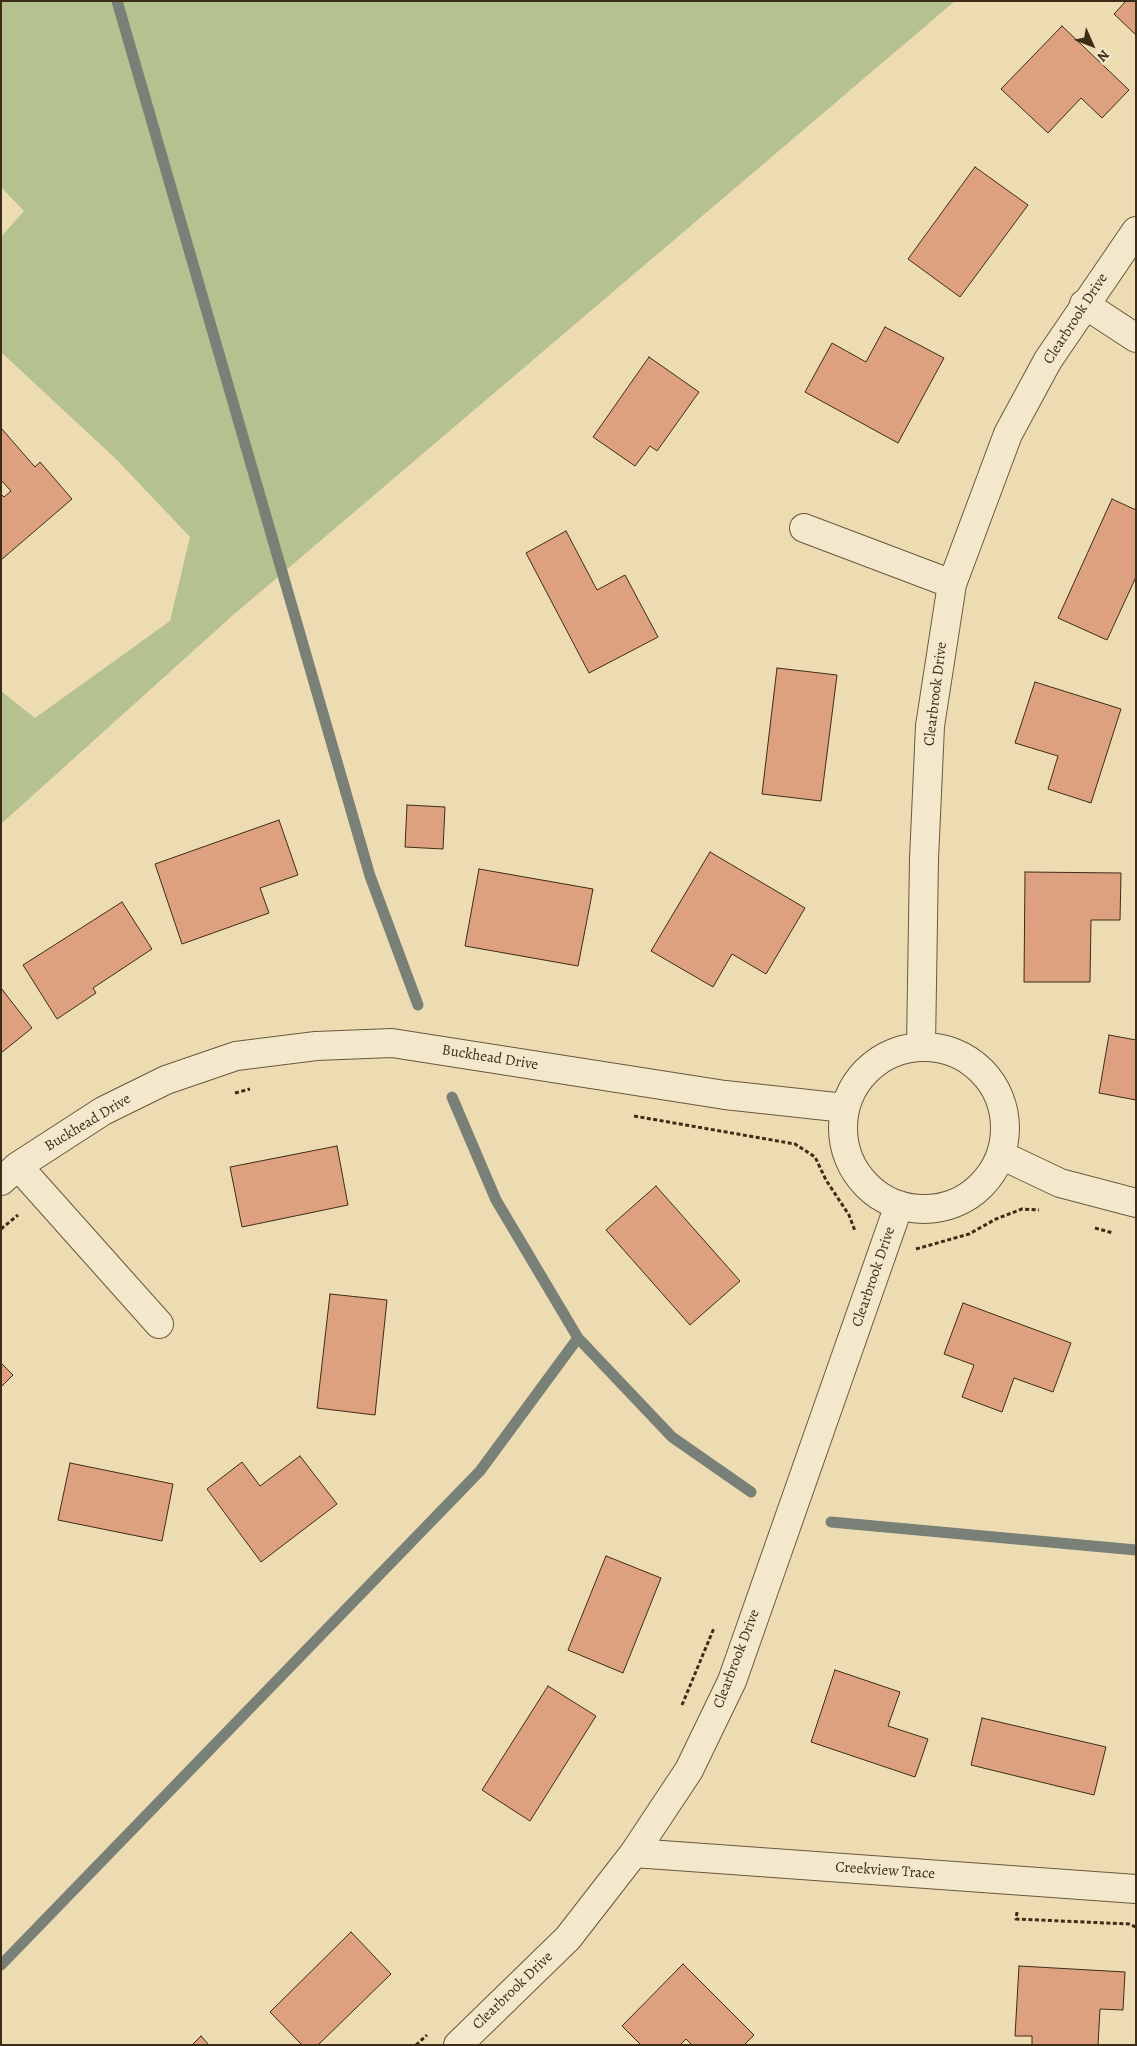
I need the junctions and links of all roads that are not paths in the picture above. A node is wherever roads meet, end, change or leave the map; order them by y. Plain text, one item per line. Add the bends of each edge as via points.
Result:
1 (1136, 230) edge
2 (1084, 304) junction
3 (1136, 338) edge
4 (804, 528) dead end
5 (952, 584) junction
6 (921, 1046) junction
7 (845, 1108) junction
8 (1001, 1155) junction
9 (10, 1174) edge
10 (1136, 1203) edge
11 (899, 1205) junction
12 (159, 1324) dead end
13 (634, 1852) junction
14 (1136, 1889) edge
15 (458, 2045) edge

1 - 2 street, Clearbrook Drive
2 - 3 street
2 - 5 street, Clearbrook Drive via 1048,360 1008,434
4 - 5 street
5 - 6 street, Clearbrook Drive via 930,726
6 - 7 street via 889,1054 864,1074
6 - 8 street via 948,1049 971,1060 992,1082 1004,1110 1006,1132
7 - 9 street, Buckhead Drive via 725,1095 392,1042 316,1046 236,1056 166,1080 103,1111
7 - 11 street via 844,1140 850,1160 862,1179 878,1194
8 - 10 street via 1060,1184
8 - 11 street via 982,1184 964,1198 944,1207 921,1209
9 - 12 street via 43,1193
11 - 13 street, Clearbrook Drive via 732,1681 689,1770
13 - 14 street, Creekview Trace
13 - 15 street, Clearbrook Drive via 568,1938

